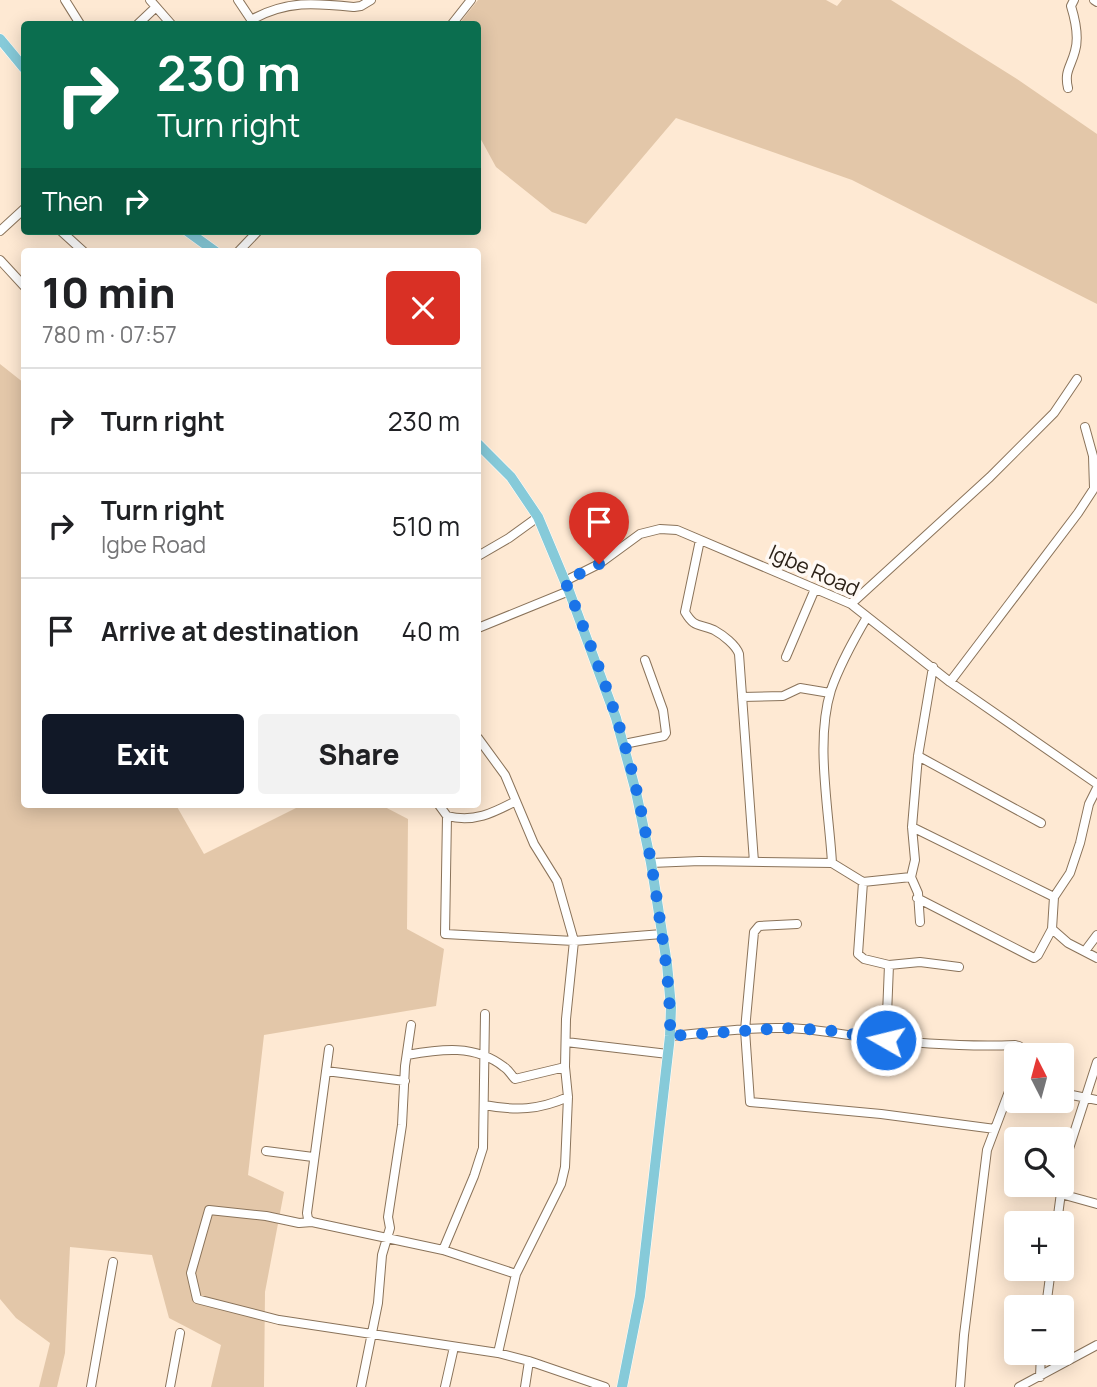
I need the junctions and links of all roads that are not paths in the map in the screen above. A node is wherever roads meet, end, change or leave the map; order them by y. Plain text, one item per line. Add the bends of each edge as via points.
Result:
1 (65, 0) edge
2 (238, 0) edge
3 (372, 0) edge
4 (471, 0) edge
5 (1074, 0) edge
6 (153, 4) edge
7 (78, 21) edge
8 (140, 21) edge
9 (168, 21) edge
10 (252, 21) edge
11 (255, 21) edge
12 (454, 21) edge
13 (0, 39) edge
14 (21, 60) edge
15 (1068, 88) dead end
16 (21, 212) edge
17 (0, 231) edge
18 (65, 235) edge
19 (193, 235) edge
20 (254, 235) edge
21 (80, 248) edge
22 (210, 248) edge
23 (242, 248) edge
24 (0, 261) edge
25 (21, 282) edge
26 (1077, 379) dead end
27 (1085, 427) dead end
28 (481, 447) edge
29 (1096, 486) edge
30 (538, 517) junction
31 (700, 540) junction
32 (481, 554) edge
33 (567, 586) junction
34 (816, 589) junction
35 (851, 604) junction
36 (867, 617) junction
37 (481, 627) edge
38 (786, 657) dead end
39 (645, 660) dead end
40 (933, 667) junction
41 (950, 682) junction
42 (830, 693) junction
43 (743, 697) junction
44 (481, 742) edge
45 (624, 744) junction
46 (918, 756) junction
47 (1097, 786) edge
48 (516, 802) junction
49 (443, 810) edge
50 (1041, 823) dead end
51 (912, 827) junction
52 (754, 862) junction
53 (651, 863) junction
54 (832, 863) junction
55 (911, 877) junction
56 (863, 882) junction
57 (1054, 897) junction
58 (917, 898) junction
59 (920, 922) dead end
60 (797, 925) dead end
61 (1052, 929) junction
62 (662, 934) junction
63 (1097, 935) edge
64 (573, 941) junction
65 (1085, 951) junction
66 (1097, 958) edge
67 (889, 965) junction
68 (959, 967) dead end
69 (485, 1014) dead end
70 (411, 1025) dead end
71 (745, 1030) junction
72 (670, 1036) junction
73 (886, 1040) junction
74 (566, 1042) junction
75 (1004, 1045) edge
76 (329, 1049) dead end
77 (483, 1054) junction
78 (668, 1054) junction
79 (407, 1055) junction
80 (1097, 1062) edge
81 (565, 1067) junction
82 (326, 1071) junction
83 (405, 1081) junction
84 (1074, 1096) edge
85 (568, 1097) junction
86 (1085, 1098) junction
87 (1097, 1100) edge
88 (485, 1105) junction
89 (1004, 1107) edge
90 (995, 1129) junction
91 (1074, 1133) edge
92 (266, 1151) dead end
93 (313, 1157) junction
94 (1074, 1192) edge
95 (1097, 1203) edge
96 (312, 1222) junction
97 (387, 1237) junction
98 (443, 1250) junction
99 (113, 1262) dead end
100 (516, 1274) junction
101 (180, 1333) dead end
102 (373, 1333) junction
103 (1097, 1345) edge
104 (454, 1347) junction
105 (498, 1353) junction
106 (529, 1361) junction
107 (1040, 1365) edge
108 (1040, 1377) junction
109 (91, 1387) edge
110 (170, 1387) edge
111 (361, 1387) edge
112 (445, 1387) edge
113 (525, 1387) edge
114 (606, 1387) edge
115 (622, 1387) edge
116 (960, 1387) edge
117 (1019, 1387) edge

1 - 7 street
2 - 10 street
3 - 11 street via 361,6 278,6
4 - 12 street
5 - 15 street via 1076,48 1065,76
6 - 8 street
6 - 9 street
13 - 14 main road
16 - 17 street
18 - 21 street
19 - 22 main road
20 - 23 street
24 - 25 street
26 - 35 street via 1054,412 990,477
27 - 29 street
28 - 30 main road via 510,477
29 - 41 street
30 - 32 street
30 - 33 main road
31 - 33 street, Igbe Road via 677,530 649,531
31 - 34 street, Igbe Road
31 - 43 street via 685,612 694,625 714,630 736,647
33 - 37 street, Igbe Road
33 - 45 main road
34 - 35 street, Igbe Road
34 - 38 street
35 - 36 street, Igbe Road
36 - 40 street, Igbe Road
36 - 42 street via 842,660
39 - 45 street via 666,733
40 - 41 street, Igbe Road
40 - 46 street
41 - 47 street, Igbe Road
42 - 43 street via 800,688 783,696
42 - 54 street via 824,758
43 - 52 street
44 - 48 street via 505,775
45 - 53 main road
46 - 50 street
46 - 51 street
47 - 57 street via 1070,873
48 - 49 street via 474,819
48 - 64 street via 534,845 557,881
49 - 64 street via 446,934
51 - 55 street via 915,860
51 - 57 street
52 - 53 street
52 - 54 street
53 - 62 main road
54 - 56 street
55 - 56 street
55 - 58 street
56 - 67 street via 858,954
57 - 61 street
58 - 59 street
58 - 61 street via 1034,958
60 - 71 street via 756,928
61 - 65 street
62 - 64 street
62 - 72 main road
63 - 65 street
64 - 74 street
65 - 66 street
67 - 68 street via 920,962
67 - 73 street
69 - 77 street
70 - 79 street
71 - 72 street
71 - 73 street via 827,1030
71 - 90 street via 750,1101
72 - 78 main road
73 - 75 street
74 - 78 street
74 - 81 street
76 - 82 street
77 - 79 street via 460,1049
77 - 81 street via 508,1069 515,1079
77 - 88 street
78 - 115 main road via 640,1296
79 - 83 street
80 - 86 street
81 - 85 street
82 - 83 street
82 - 93 street
83 - 97 street
84 - 86 street
85 - 88 street via 544,1107
85 - 100 street via 561,1184
86 - 87 street
86 - 91 street
88 - 98 street via 481,1158
89 - 90 street
90 - 116 street via 983,1175
92 - 93 street
93 - 96 street via 307,1213
94 - 95 street
96 - 97 street
96 - 102 street via 209,1210 191,1273 194,1294 197,1299 279,1320
97 - 98 street
97 - 102 street
98 - 100 street
99 - 109 street
100 - 105 street
101 - 110 street
102 - 104 street
102 - 111 street
103 - 108 street
104 - 105 street
104 - 112 street
105 - 106 street
106 - 113 street
106 - 114 street
107 - 108 street
108 - 117 street

